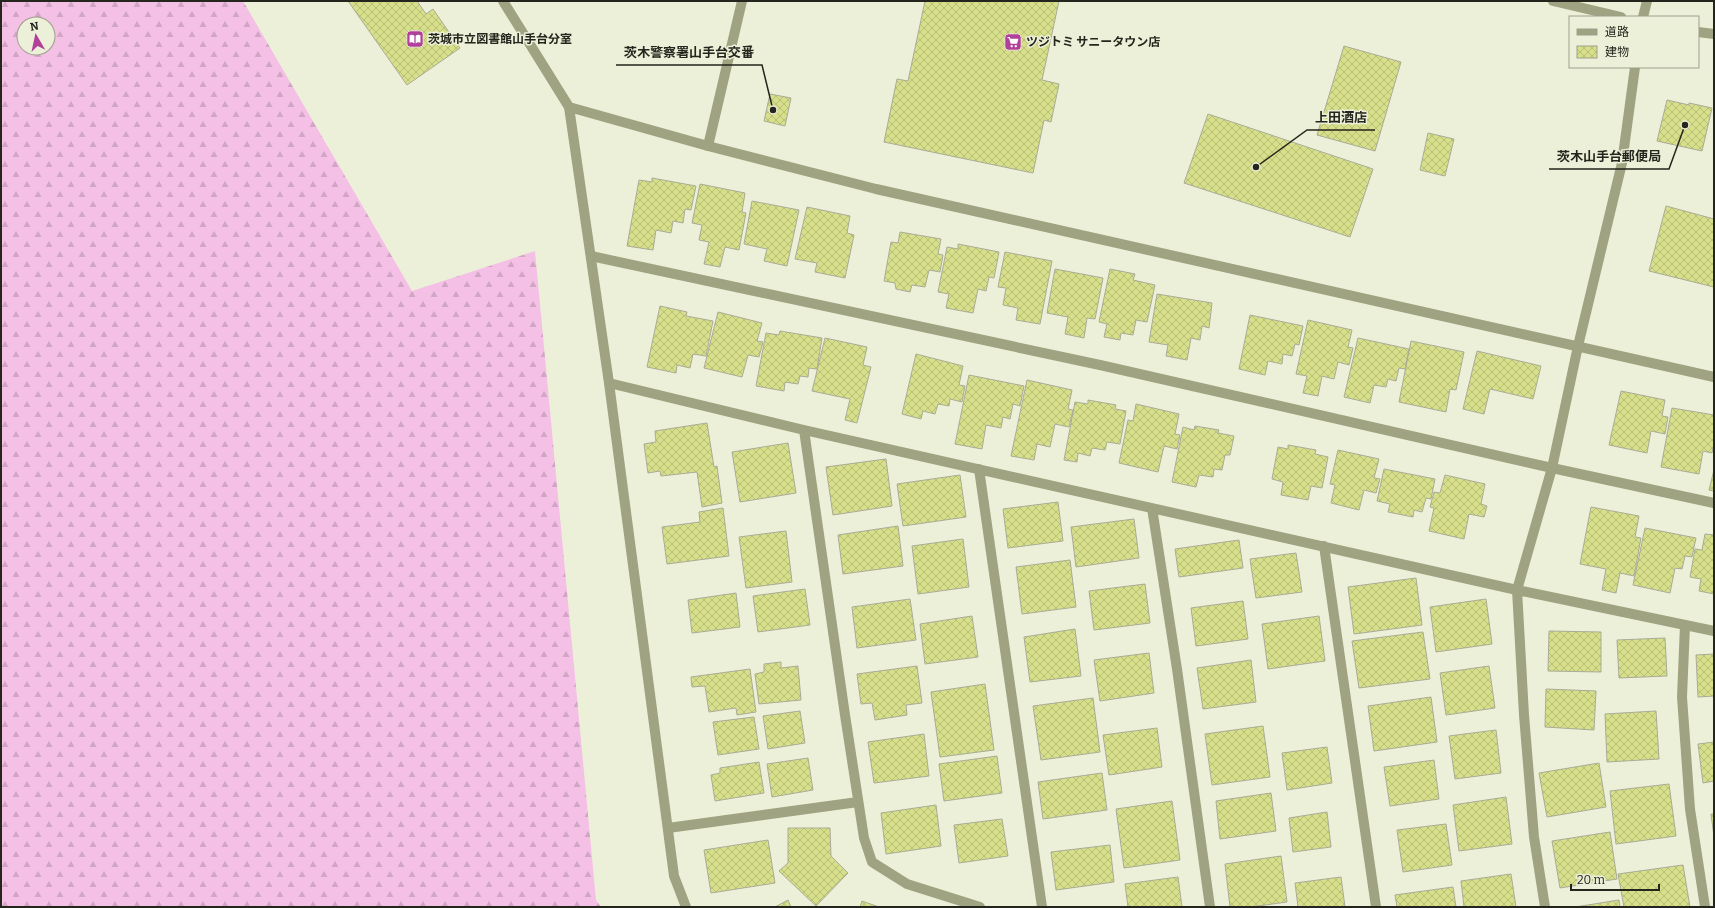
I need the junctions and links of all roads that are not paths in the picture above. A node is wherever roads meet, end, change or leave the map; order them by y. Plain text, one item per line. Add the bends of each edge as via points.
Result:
1 (503, 1) edge
2 (742, 1) edge
3 (1554, 1) edge
4 (1646, 1) edge
5 (1617, 16) edge
6 (1643, 16) edge
7 (1699, 32) edge
8 (1714, 34) edge
9 (1635, 68) edge
10 (569, 107) junction
11 (708, 146) junction
12 (590, 256) junction
13 (1578, 346) junction
14 (1714, 377) edge
15 (609, 383) junction
16 (804, 430) junction
17 (1552, 468) junction
18 (979, 469) junction
19 (1714, 503) edge
20 (1152, 508) junction
21 (1324, 546) junction
22 (1517, 590) junction
23 (1684, 625) junction
24 (1714, 631) edge
25 (858, 802) junction
26 (668, 828) junction
27 (686, 907) edge
28 (980, 907) edge
29 (1042, 907) edge
30 (1210, 907) edge
31 (1376, 907) edge
32 (1545, 907) edge
33 (1705, 907) edge

1 - 10 street
2 - 11 street
3 - 5 street
4 - 6 street
7 - 8 street
9 - 13 street via 1622,163
10 - 11 street
10 - 12 street
11 - 13 street via 876,189
12 - 15 street
12 - 17 street via 1100,366
13 - 14 street
13 - 17 street
15 - 16 street
15 - 26 street
16 - 18 street
16 - 25 street
17 - 19 street
17 - 22 street
18 - 20 street
18 - 29 street
20 - 21 street
20 - 30 street
21 - 22 street
21 - 31 street
22 - 23 street
22 - 32 street via 1534,836
23 - 24 street
23 - 33 street via 1682,697 1690,809
25 - 26 street
25 - 28 street via 864,838 872,862 908,884
26 - 27 street via 674,876

